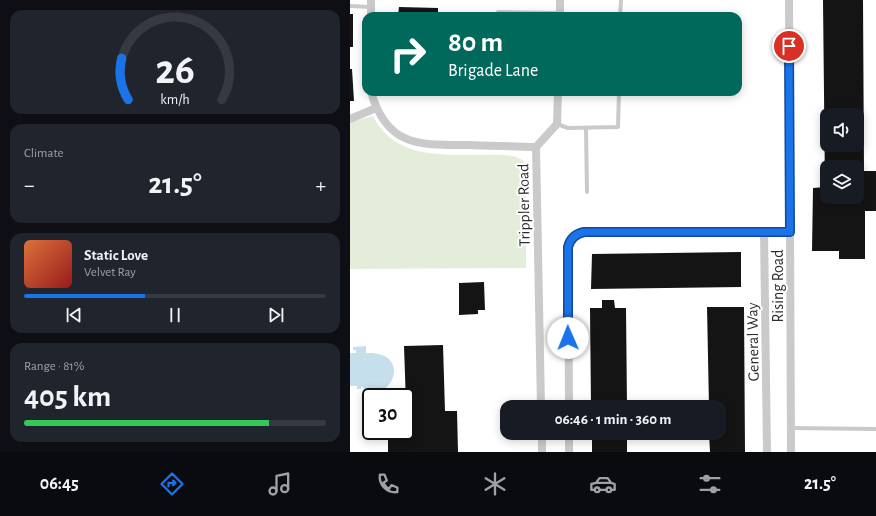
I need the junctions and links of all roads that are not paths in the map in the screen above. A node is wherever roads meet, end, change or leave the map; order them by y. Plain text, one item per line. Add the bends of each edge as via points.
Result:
1 (560, 0) edge
2 (621, 0) edge
3 (789, 0) edge
4 (371, 4) edge
5 (350, 6) edge
6 (560, 12) edge
7 (620, 12) edge
8 (372, 96) edge
9 (558, 96) edge
10 (619, 96) edge
11 (376, 108) junction
12 (350, 119) edge
13 (557, 124) junction
14 (586, 128) junction
15 (536, 147) junction
16 (587, 192) dead end
17 (764, 231) junction
18 (790, 232) junction
19 (541, 400) edge
20 (569, 400) edge
21 (791, 428) junction
22 (876, 429) edge
23 (542, 440) edge
24 (569, 440) edge
25 (542, 452) edge
26 (569, 452) edge
27 (767, 452) edge
28 (792, 452) edge

1 - 6 street
2 - 7 lane
3 - 18 street, Rising Road
4 - 5 lane
8 - 11 street, Trippler Road
9 - 13 street
10 - 14 lane via 618,127
11 - 12 street
11 - 15 street, Trippler Road via 388,127 415,142 434,145
13 - 14 lane via 568,128
13 - 15 street
14 - 16 lane
15 - 19 street, Trippler Road
17 - 18 street
17 - 20 street via 584,232 574,236 568,247
17 - 27 street, General Way
18 - 21 street, Rising Road
21 - 22 lane
21 - 28 street, Rising Road
23 - 25 street
24 - 26 street

